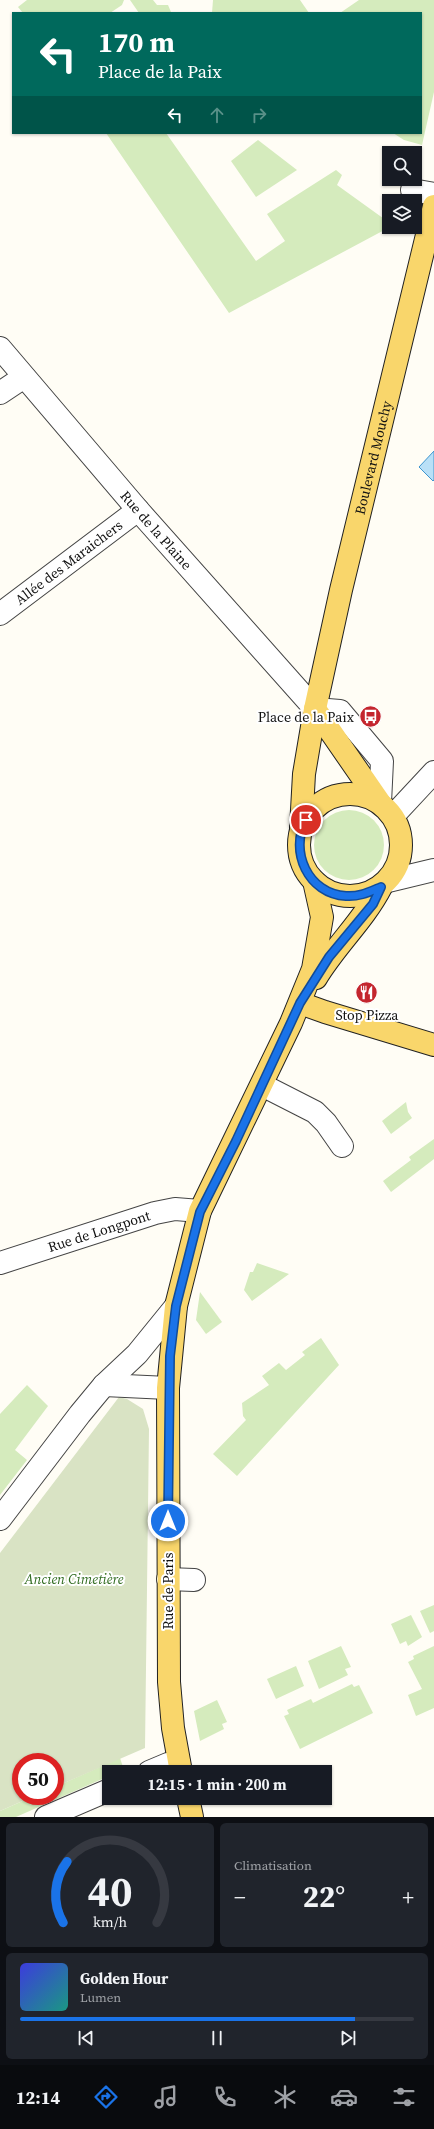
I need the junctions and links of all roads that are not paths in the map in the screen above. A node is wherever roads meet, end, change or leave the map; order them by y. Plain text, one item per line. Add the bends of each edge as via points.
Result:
1 (412, 190) dead end
2 (434, 194) edge
3 (434, 206) edge
4 (0, 348) edge
5 (24, 377) junction
6 (0, 392) edge
7 (138, 510) junction
8 (0, 614) edge
9 (315, 709) junction
10 (434, 772) edge
11 (386, 809) junction
12 (301, 828) junction
13 (434, 870) edge
14 (314, 881) junction
15 (385, 884) junction
16 (300, 1003) junction
17 (434, 1045) edge
18 (262, 1084) junction
19 (342, 1146) dead end
20 (200, 1212) junction
21 (0, 1263) edge
22 (176, 1306) junction
23 (104, 1385) junction
24 (168, 1388) junction
25 (0, 1519) edge
26 (168, 1579) junction
27 (194, 1580) dead end
28 (180, 1765) edge
29 (102, 1793) edge
30 (189, 1805) edge
31 (46, 1817) edge
32 (192, 1817) edge

1 - 2 street
3 - 9 main road, Boulevard Mouchy
4 - 5 street, Rue de la Plaine
5 - 6 street
5 - 7 street, Rue de la Plaine
7 - 8 street, Allée des Maraichers
7 - 9 street, Rue de la Plaine
9 - 11 main road
9 - 12 main road, Boulevard Mouchy via 304,774
10 - 11 street
11 - 12 main road via 362,795 343,794 325,800 310,812
11 - 15 main road via 400,831 402,847 399,863
12 - 14 main road via 300,856 305,870
13 - 15 street
14 - 15 main road via 328,891 344,896 361,895
14 - 16 main road, Rue de Paris via 322,916 313,969
15 - 16 main road, Rue de Paris via 373,904 329,957
16 - 17 main road
16 - 18 main road, Rue de Paris
18 - 19 street via 315,1112
18 - 20 main road, Rue de Paris
20 - 21 street, Rue de Longpont via 175,1209 155,1213
20 - 22 main road, Rue de Paris
22 - 23 street via 137,1354
22 - 24 main road, Rue de Paris
23 - 24 street
23 - 25 street
24 - 26 main road, Rue de Paris
26 - 27 street
26 - 28 main road, Rue de Paris via 169,1682
29 - 31 street
30 - 32 main road

